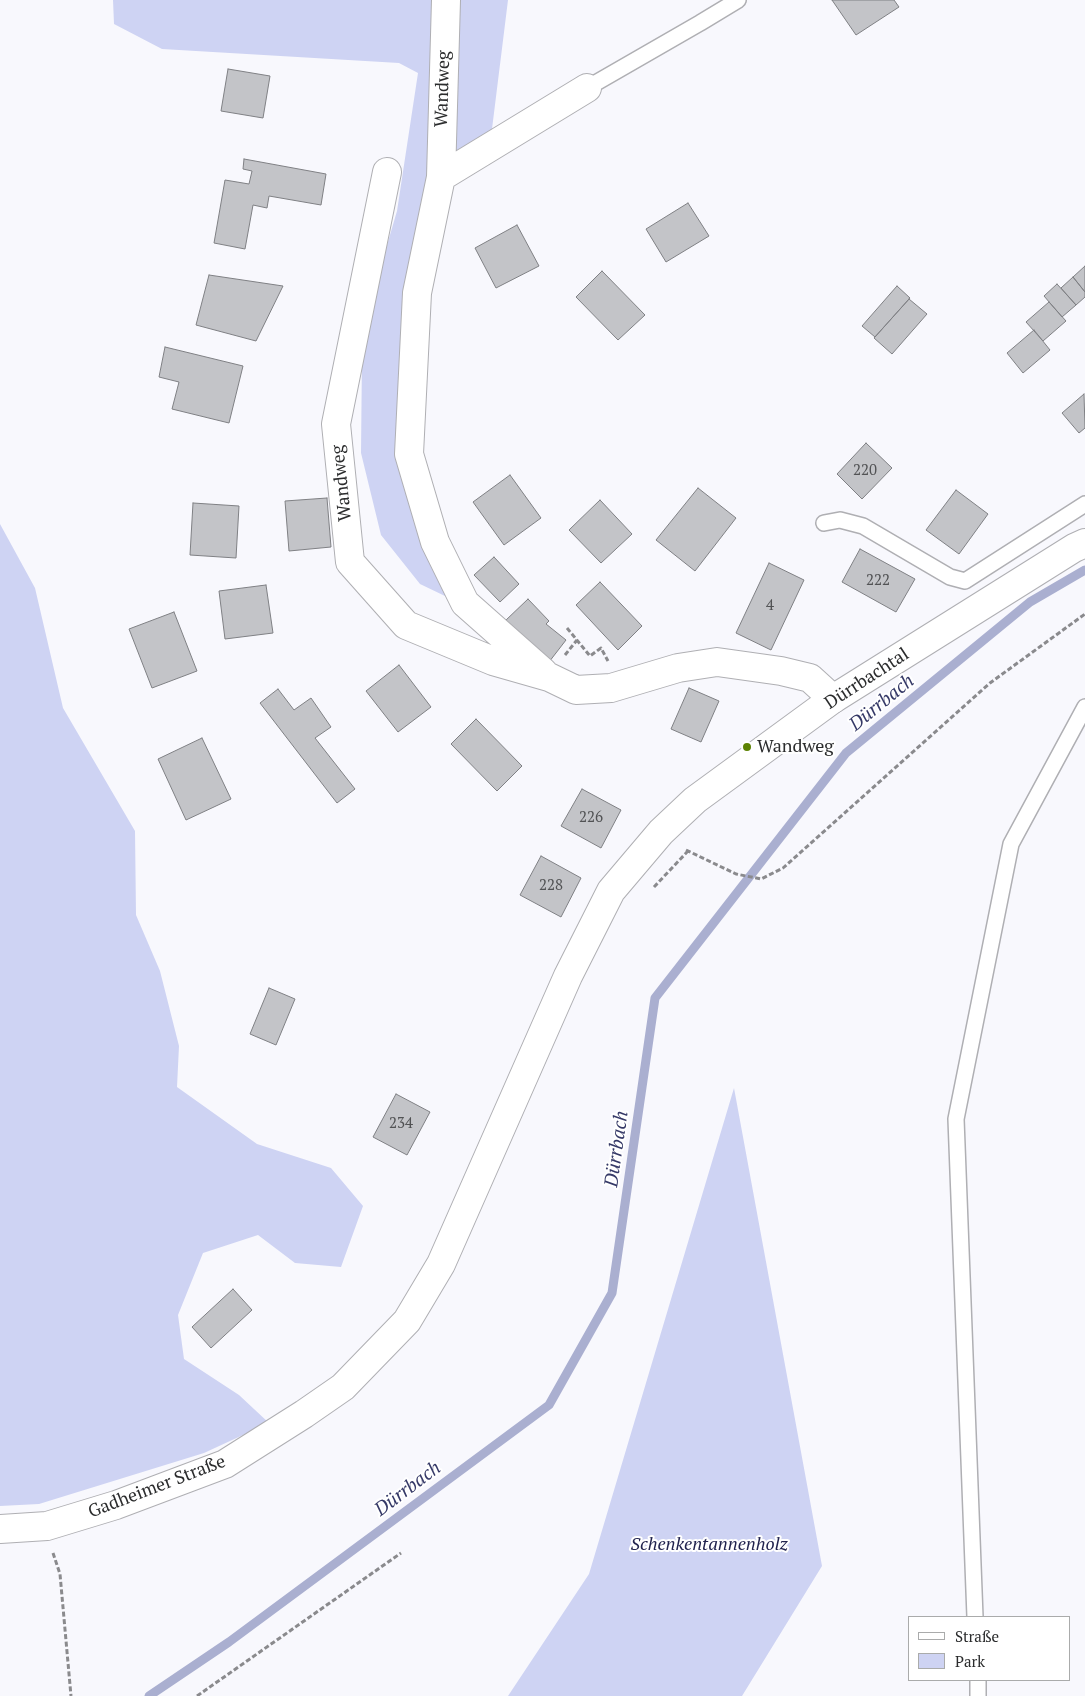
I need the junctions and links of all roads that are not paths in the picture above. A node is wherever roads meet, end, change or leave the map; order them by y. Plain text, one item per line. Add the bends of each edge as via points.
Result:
1 (446, 0) edge
2 (738, 0) edge
3 (587, 88) joint
4 (387, 172) dead end
5 (441, 177) junction
6 (1085, 504) edge
7 (824, 523) dead end
8 (1085, 543) edge
9 (549, 677) junction
10 (833, 699) junction
11 (1085, 706) edge
12 (304, 1414) joint
13 (0, 1529) edge
14 (975, 1616) edge
15 (978, 1681) edge
16 (978, 1696) edge

1 - 5 street, Wandweg
2 - 3 lane
3 - 5 street
4 - 9 street, Wandweg via 336,424 350,562 406,624 493,662
5 - 9 street, Wandweg via 417,293 409,454 435,542 465,603
6 - 7 lane via 965,581 950,578 863,526 840,520
8 - 10 street, Dürrbachtal
9 - 10 street, Wandweg via 576,690 610,688 678,668 717,662 810,678
10 - 12 street, Dürrbachtal via 695,800 661,832 611,891 568,976 441,1264 407,1321 342,1387
11 - 14 lane via 1011,844 956,1119
12 - 13 street, Gadheimer Straße via 225,1464 116,1505 46,1526
15 - 16 lane

